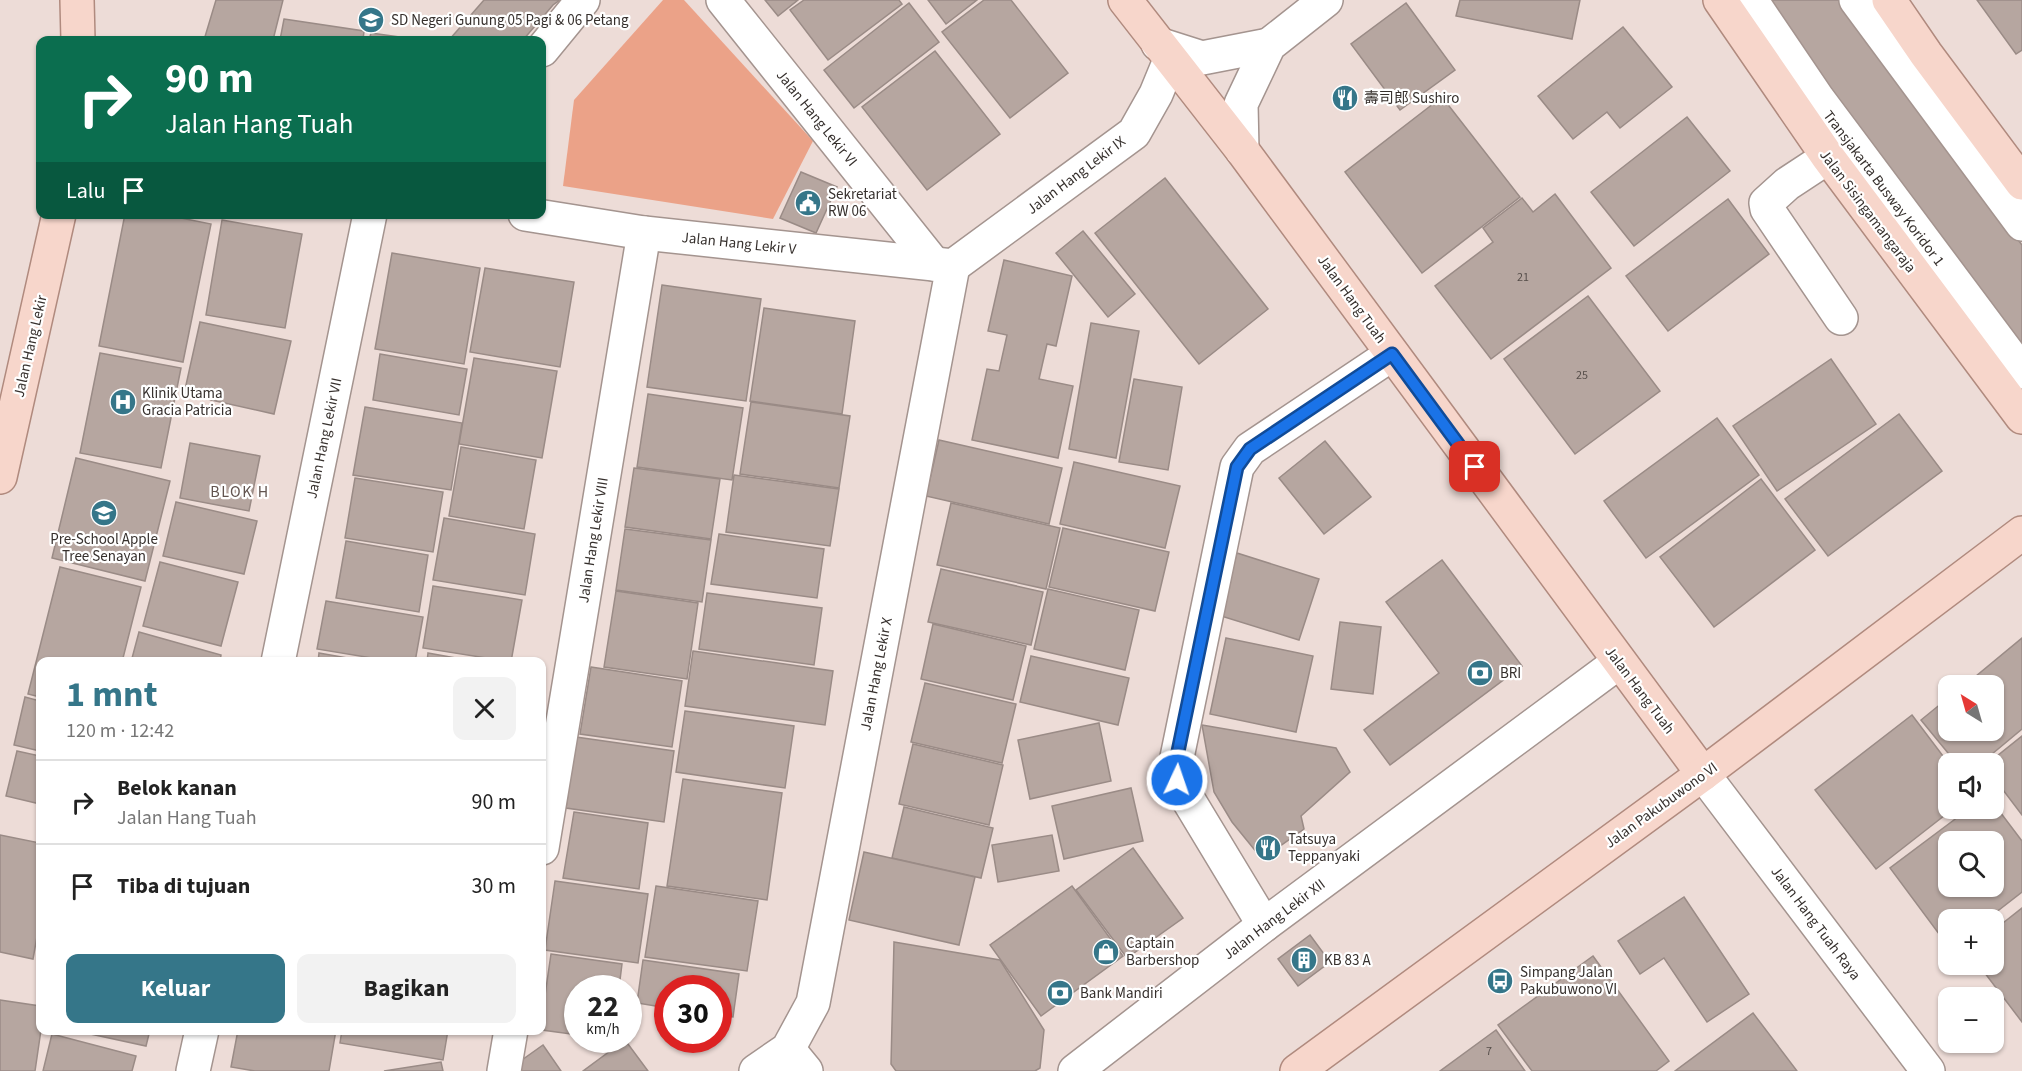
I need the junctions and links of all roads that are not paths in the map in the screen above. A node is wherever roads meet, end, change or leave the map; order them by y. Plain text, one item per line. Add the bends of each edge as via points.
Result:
1 (76, 0) edge
2 (583, 0) edge
3 (723, 0) edge
4 (1125, 0) edge
5 (1326, 0) edge
6 (1720, 0) edge
7 (1751, 0) edge
8 (1856, 0) edge
9 (1889, 0) edge
10 (78, 36) edge
11 (546, 45) edge
12 (1269, 45) junction
13 (1164, 52) junction
14 (1242, 150) junction
15 (1828, 157) junction
16 (2022, 183) edge
17 (546, 217) edge
18 (58, 219) edge
19 (369, 219) edge
20 (2022, 224) edge
21 (644, 233) junction
22 (944, 265) junction
23 (1841, 318) dead end
24 (1392, 354) junction
25 (2022, 372) edge
26 (2022, 417) edge
27 (0, 477) edge
28 (2022, 533) edge
29 (279, 657) edge
30 (1619, 662) junction
31 (1703, 774) junction
32 (546, 824) edge
33 (1264, 926) junction
34 (201, 1035) edge
35 (510, 1035) edge
36 (797, 1060) edge
37 (193, 1071) edge
38 (504, 1071) edge
39 (756, 1071) edge
40 (1075, 1071) edge
41 (1297, 1071) edge
42 (1928, 1071) edge

1 - 10 main road
2 - 11 street
3 - 22 street, Jalan Hang Lekir VI
4 - 13 main road, Jalan Hang Tuah
5 - 12 street
6 - 15 main road, Jalan Sisingamangaraja
7 - 25 street, Transjakarta Busway Koridor 1 via 1818,99
8 - 20 street
9 - 16 main road
12 - 13 street via 1202,58
12 - 14 street via 1241,104
13 - 14 main road, Jalan Hang Tuah
13 - 22 street, Jalan Hang Lekir IX via 1156,94 1134,133
14 - 24 main road, Jalan Hang Tuah
15 - 23 street via 1766,203
15 - 26 main road, Jalan Sisingamangaraja
17 - 21 street, Jalan Hang Lekir V
18 - 27 main road, Jalan Hang Lekir
19 - 29 street, Jalan Hang Lekir VII
21 - 22 street, Jalan Hang Lekir V
21 - 32 street, Jalan Hang Lekir VIII
22 - 36 street, Jalan Hang Lekir X via 813,1003
24 - 30 main road, Jalan Hang Tuah
24 - 33 street via 1250,449 1237,467 1175,766 1177,780
28 - 31 main road, Jalan Pakubuwono VI
30 - 31 main road, Jalan Hang Tuah
30 - 33 street, Jalan Hang Lekir XII
31 - 41 main road, Jalan Pakubuwono VI
31 - 42 street, Jalan Hang Tuah Raya
33 - 40 street, Jalan Hang Lekir XII
34 - 37 street
35 - 38 street
36 - 39 street

